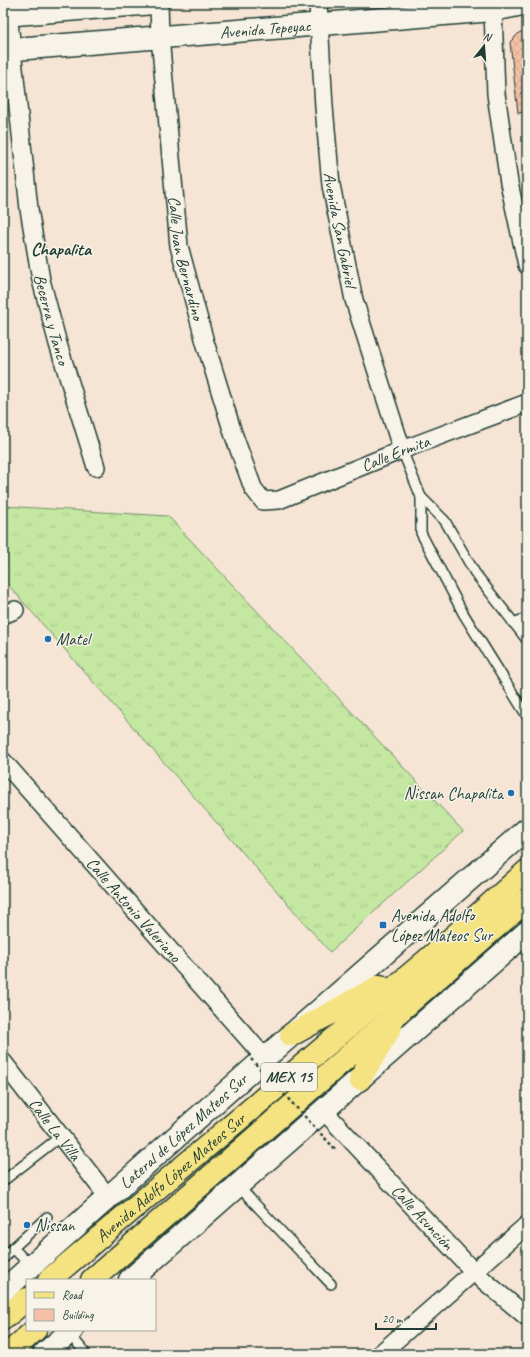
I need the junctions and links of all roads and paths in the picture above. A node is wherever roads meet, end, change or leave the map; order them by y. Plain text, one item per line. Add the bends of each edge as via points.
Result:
1 (154, 3) edge
2 (159, 3) edge
3 (318, 3) edge
4 (527, 4) edge
5 (493, 10) junction
6 (6, 11) edge
7 (320, 24) junction
8 (160, 37) junction
9 (7, 50) edge
10 (527, 265) edge
11 (527, 403) edge
12 (402, 450) junction
13 (96, 467) dead end
14 (421, 497) junction
15 (263, 501) joint
16 (527, 618) edge
17 (513, 623) junction
18 (527, 640) edge
19 (527, 716) edge
20 (3, 761) edge
21 (527, 829) edge
22 (527, 871) edge
23 (527, 900) edge
24 (527, 932) edge
25 (433, 955) junction
26 (400, 1011) junction
27 (291, 1035) junction
28 (258, 1059) junction
29 (3, 1062) edge
30 (360, 1079) junction
31 (324, 1111) junction
32 (61, 1136) junction
33 (336, 1150) dead end
34 (3, 1181) edge
35 (238, 1186) junction
36 (108, 1197) junction
37 (47, 1216) dead end
38 (527, 1225) edge
39 (13, 1248) junction
40 (5, 1257) dead end
41 (30, 1266) junction
42 (475, 1272) junction
43 (50, 1279) edge
44 (93, 1279) edge
45 (131, 1279) edge
46 (331, 1284) dead end
47 (3, 1291) edge
48 (26, 1299) edge
49 (527, 1317) edge
50 (3, 1319) edge
51 (34, 1331) edge
52 (70, 1331) edge
53 (8, 1354) edge
54 (44, 1354) edge
55 (86, 1354) edge
56 (380, 1354) edge

1 - 6 main road
2 - 8 street, Calle Juan Bernardino
3 - 7 street, Avenida San Gabriel
4 - 5 main road, Avenida Tepeyac
5 - 7 main road, Avenida Tepeyac
5 - 10 street via 496,94 509,183
6 - 9 street, Becerra y Tanco
7 - 8 main road, Avenida Tepeyac
7 - 12 street, Avenida San Gabriel via 331,185 354,300
8 - 9 main road, Avenida Tepeyac
8 - 15 street, Calle Juan Bernardino via 179,246 233,433 253,488
9 - 13 street, Becerra y Tanco via 29,209 42,280 58,344
11 - 12 street, Calle Ermita
12 - 14 lane
12 - 15 street, Calle Ermita via 279,500
14 - 17 lane via 445,521 475,573
14 - 19 lane via 421,533 463,613
16 - 17 lane
17 - 18 lane
20 - 28 street, Calle Antonio Valeriano
21 - 27 main road, Lateral de López Mateos Sur
22 - 25 main road, Avenida Adolfo López Mateos Sur / MEX 15
23 - 26 main road, Avenida Adolfo López Mateos Sur / MEX 15
24 - 30 main road
25 - 27 main road
25 - 43 main road, Avenida Adolfo López Mateos Sur / MEX 15
26 - 30 main road
26 - 44 main road, Avenida Adolfo López Mateos Sur / MEX 15
27 - 28 main road, Lateral de López Mateos Sur
28 - 33 path, bridge
28 - 36 main road, Lateral de López Mateos Sur
29 - 32 street, Calle La Villa
30 - 31 main road
31 - 35 main road
31 - 42 street, Calle Asunción
32 - 34 lane
32 - 36 street, Calle La Villa
35 - 45 main road
35 - 46 lane
36 - 41 main road, Lateral de López Mateos Sur
37 - 39 lane
38 - 42 street
39 - 40 lane
39 - 41 lane
41 - 47 main road, Lateral de López Mateos Sur
42 - 49 street, Calle Asunción
42 - 56 street
48 - 50 main road
51 - 53 main road
52 - 54 main road
52 - 55 lane

